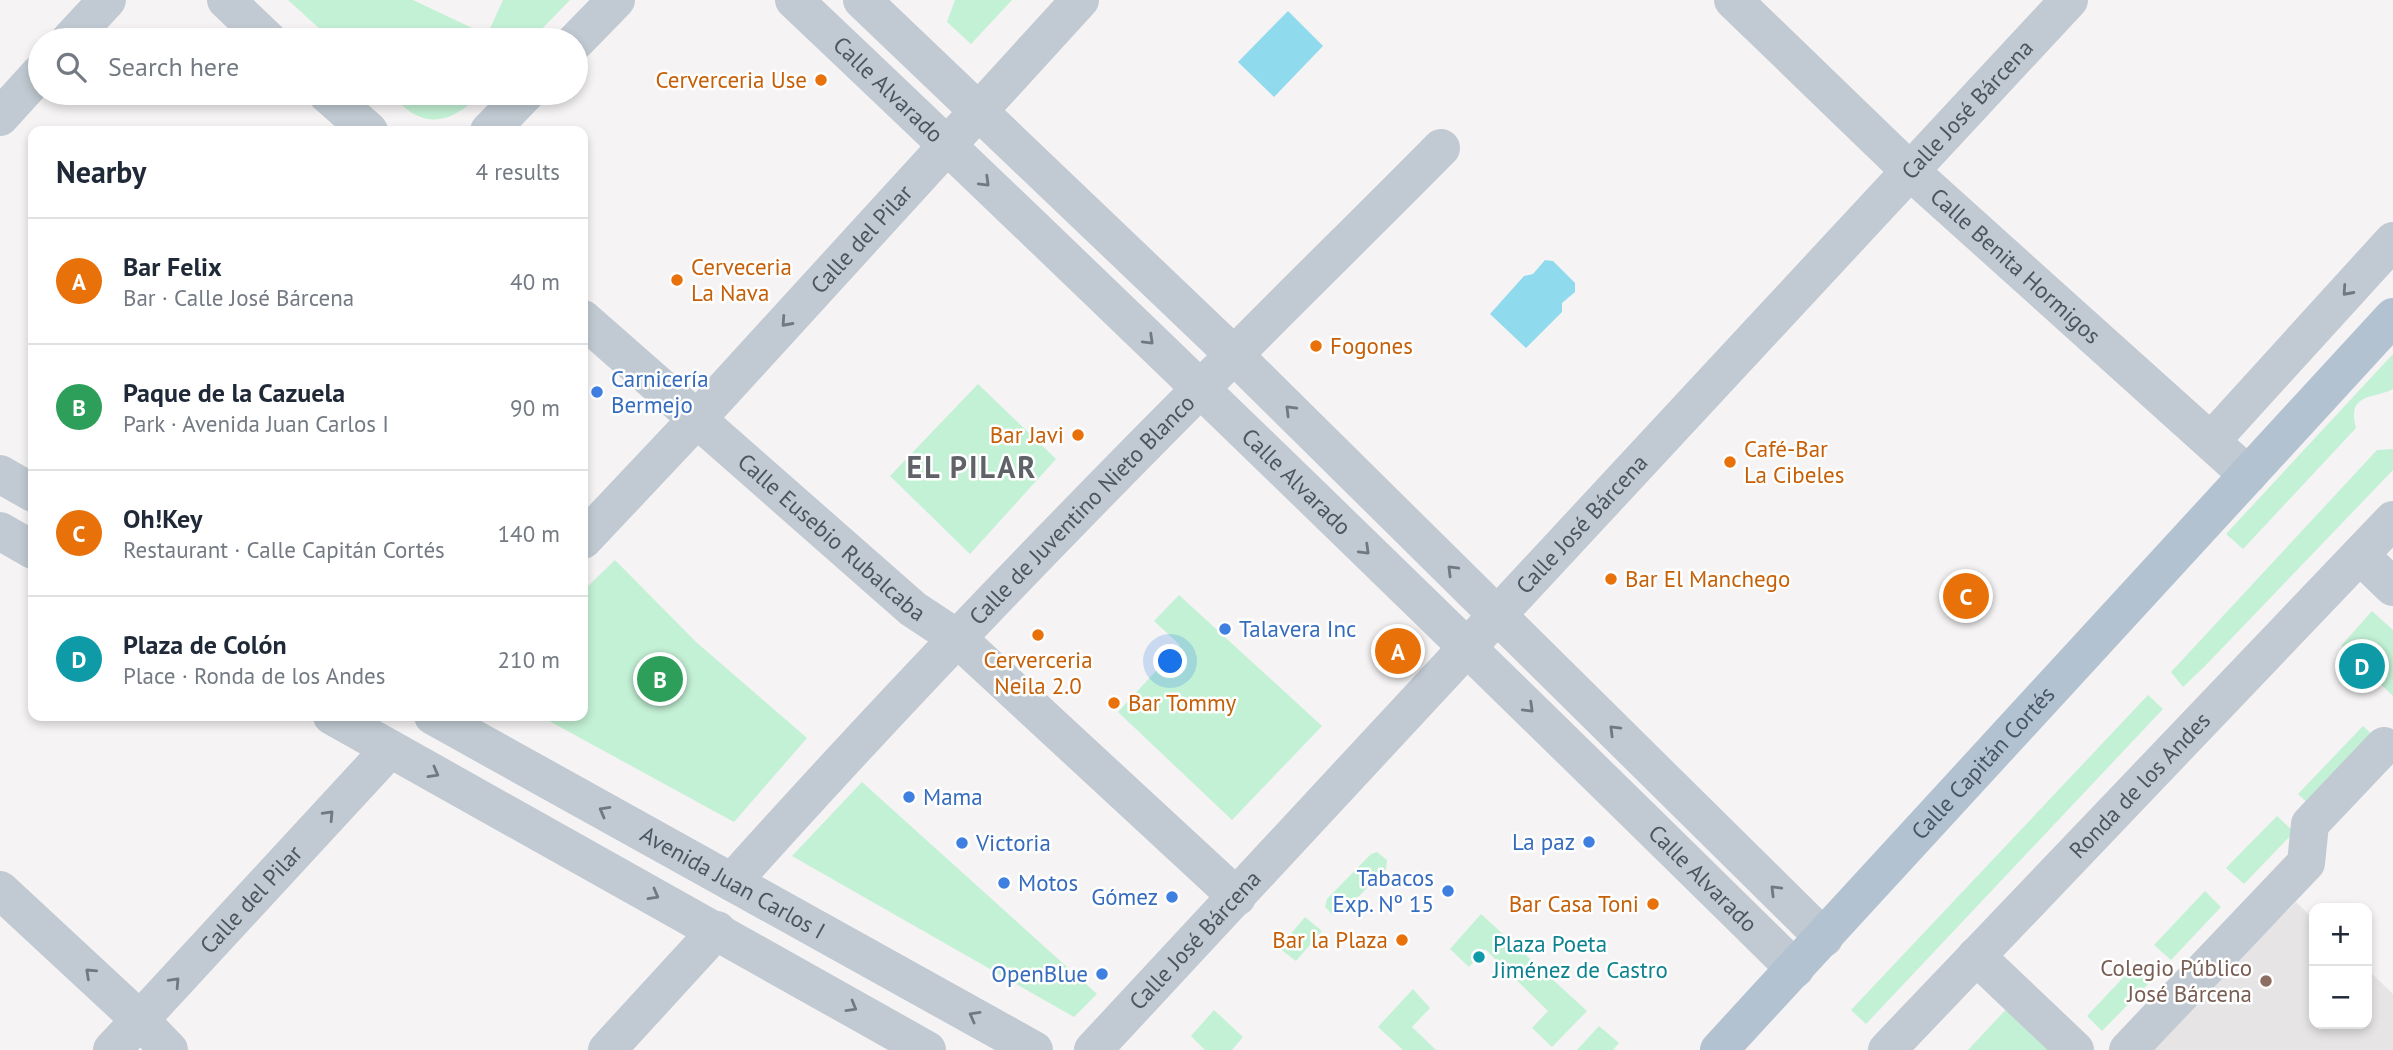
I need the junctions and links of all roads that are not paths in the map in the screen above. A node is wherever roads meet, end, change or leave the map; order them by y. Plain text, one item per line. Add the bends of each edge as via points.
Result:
1 (107, 0) edge
2 (226, 0) edge
3 (616, 0) edge
4 (794, 0) edge
5 (862, 0) edge
6 (1080, 0) edge
7 (1733, 0) edge
8 (2069, 0) edge
9 (81, 28) edge
10 (255, 28) edge
11 (588, 29) edge
12 (28, 86) edge
13 (340, 105) edge
14 (514, 105) edge
15 (978, 110) junction
16 (0, 117) edge
17 (363, 126) edge
18 (494, 126) edge
19 (947, 145) junction
20 (1441, 148) dead end
21 (1910, 171) junction
22 (2393, 241) edge
23 (2393, 317) edge
24 (588, 323) edge
25 (1234, 355) junction
26 (1200, 389) junction
27 (698, 418) junction
28 (2211, 441) junction
29 (0, 474) edge
30 (2248, 475) junction
31 (28, 490) edge
32 (2393, 520) edge
33 (0, 531) edge
34 (588, 536) edge
35 (28, 547) edge
36 (2360, 555) junction
37 (2393, 587) edge
38 (1497, 615) junction
39 (957, 638) junction
40 (1467, 648) junction
41 (341, 721) edge
42 (442, 721) edge
43 (2384, 746) dead end
44 (390, 749) junction
45 (732, 882) junction
46 (0, 890) edge
47 (1237, 897) junction
48 (717, 930) junction
49 (1824, 938) junction
50 (1976, 956) junction
51 (1795, 969) junction
52 (140, 1020) junction
53 (112, 1050) edge
54 (169, 1050) edge
55 (607, 1050) edge
56 (927, 1050) edge
57 (1034, 1050) edge
58 (1093, 1050) edge
59 (1719, 1050) edge
60 (1887, 1050) edge
61 (2075, 1050) edge
62 (2128, 1050) edge

1 - 9 street
2 - 10 street
3 - 11 street
4 - 19 street, Calle Alvarado
5 - 15 street, Calle Alvarado
6 - 15 street, Calle del Pilar
7 - 21 street, Calle Benita Hormigos
8 - 21 street, Calle José Bárcena
12 - 16 street
13 - 17 street
14 - 18 street
15 - 19 street, Calle del Pilar
15 - 25 street, Calle Alvarado
19 -> 26 street, Calle Alvarado
19 -> 27 street, Calle del Pilar
20 - 25 street, Calle de Juventino Nieto Blanco
21 - 28 street, Calle Benita Hormigos
21 - 38 street, Calle José Bárcena
22 -> 28 street
23 - 30 main road, Calle Capitán Cortés
24 - 27 street, Calle Eusebio Rubalcaba
25 - 26 street, Calle de Juventino Nieto Blanco
38 -> 25 street, Calle Alvarado
26 - 39 street, Calle de Juventino Nieto Blanco
26 -> 40 street, Calle Alvarado
27 - 34 street, Calle del Pilar
27 - 39 street, Calle Eusebio Rubalcaba via 913,609
28 - 30 street
29 - 31 street
30 - 49 main road, Calle Capitán Cortés
32 - 36 street, Ronda de los Andes
33 - 35 street
36 - 37 street
36 - 50 street, Ronda de los Andes
38 - 40 street, Calle José Bárcena
49 -> 38 street, Calle Alvarado
39 - 45 street, Calle de Juventino Nieto Blanco
39 - 47 street, Calle Eusebio Rubalcaba
40 - 47 street, Calle José Bárcena
40 -> 51 street, Calle Alvarado
41 - 44 street
45 -> 42 street, Avenida Juan Carlos I
43 - 62 street via 2310,824 2306,863
44 -> 48 street
52 -> 44 street, Calle del Pilar
57 -> 45 street, Avenida Juan Carlos I
52 -> 46 street
47 - 58 street, Calle José Bárcena
48 - 55 street
48 -> 56 street
49 - 51 main road, Calle Capitán Cortés
50 - 60 street, Ronda de los Andes
50 - 61 street
51 - 59 main road, Calle Capitán Cortés
52 - 53 street, Calle del Pilar
52 - 54 street

